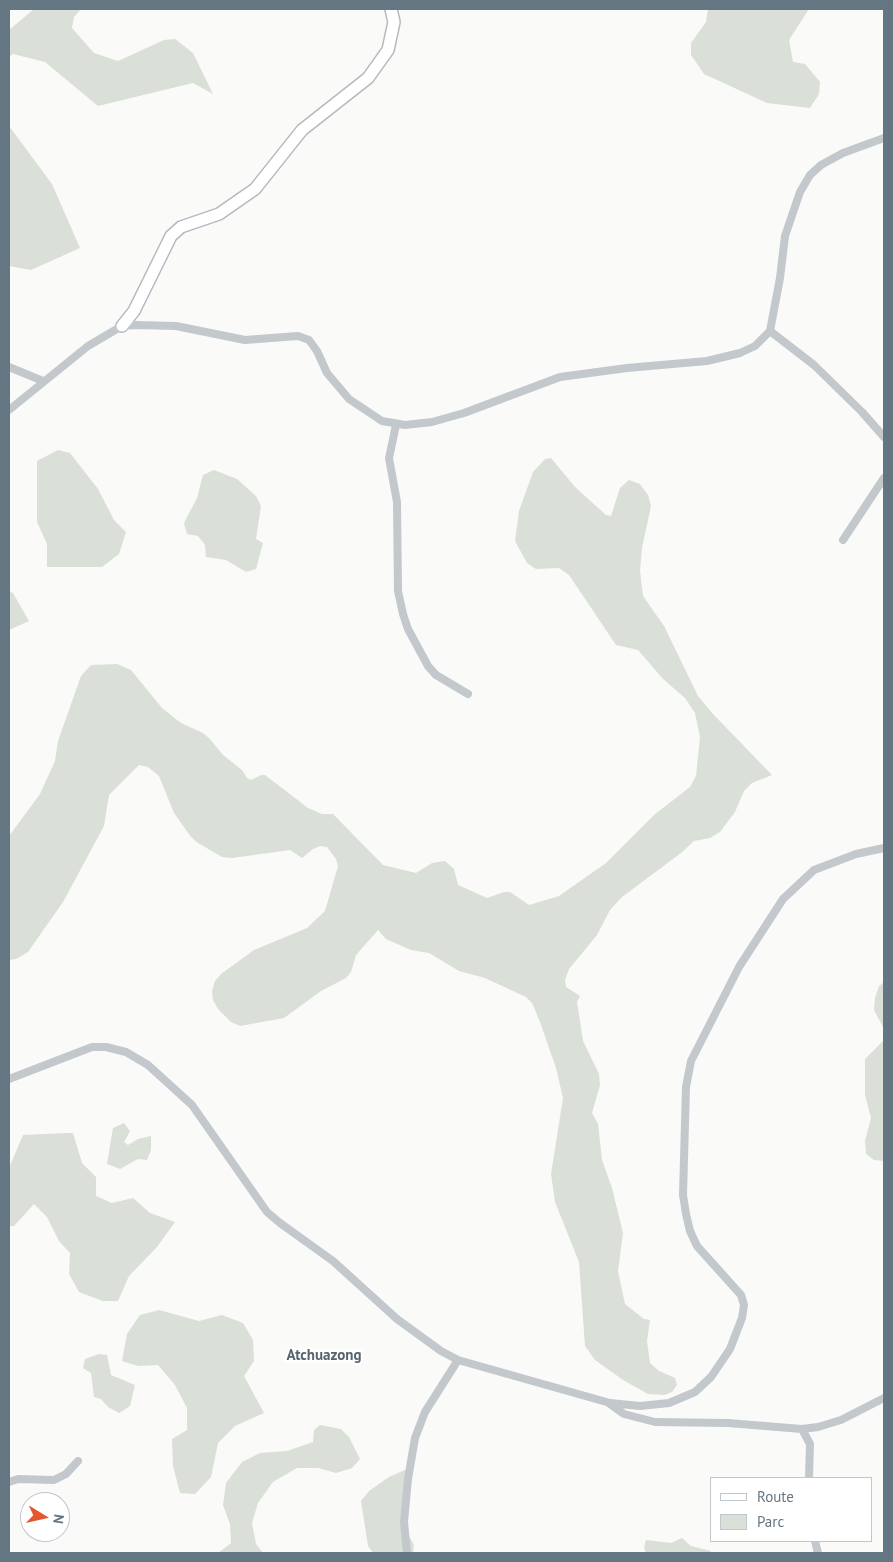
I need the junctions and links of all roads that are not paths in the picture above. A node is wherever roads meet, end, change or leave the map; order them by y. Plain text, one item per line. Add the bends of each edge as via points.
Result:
1 (391, 9) edge
2 (884, 138) edge
3 (122, 326) junction
4 (770, 331) junction
5 (9, 367) edge
6 (43, 381) junction
7 (9, 410) edge
8 (396, 425) junction
9 (884, 437) edge
10 (884, 478) edge
11 (844, 540) dead end
12 (468, 694) dead end
13 (884, 848) edge
14 (9, 1079) edge
15 (458, 1360) junction
16 (884, 1398) edge
17 (610, 1403) junction
18 (802, 1429) junction
19 (78, 1461) dead end
20 (809, 1477) edge
21 (9, 1482) edge
22 (407, 1553) edge

1 - 3 street via 394,22 388,50 368,78 302,130 255,190 219,214 181,227 171,236 134,311
2 - 4 street via 843,153 810,175 800,192 784,236
3 - 6 street via 88,346
3 - 8 street via 176,326 245,340 298,336 309,340 327,373 350,399 367,412
4 - 8 street via 755,346 740,354 560,377 450,418
4 - 9 street via 814,365
5 - 6 street
6 - 7 street
8 - 12 street via 389,458 397,502 398,591 403,614 428,666 436,675
10 - 11 street
13 - 17 street via 856,854 814,870 783,899 739,967 691,1061 686,1087 686,1214 697,1246 741,1295 744,1306 742,1318 730,1349 711,1377 695,1392 682,1398 654,1406
14 - 15 street via 92,1047 126,1052 148,1065 192,1105 267,1212 333,1261 424,1340
15 - 17 street
15 - 22 street via 425,1412 415,1438 404,1522
16 - 18 street via 841,1420
17 - 18 street via 624,1414 655,1422
18 - 20 street via 810,1444
19 - 21 street via 66,1474 54,1480 18,1479

